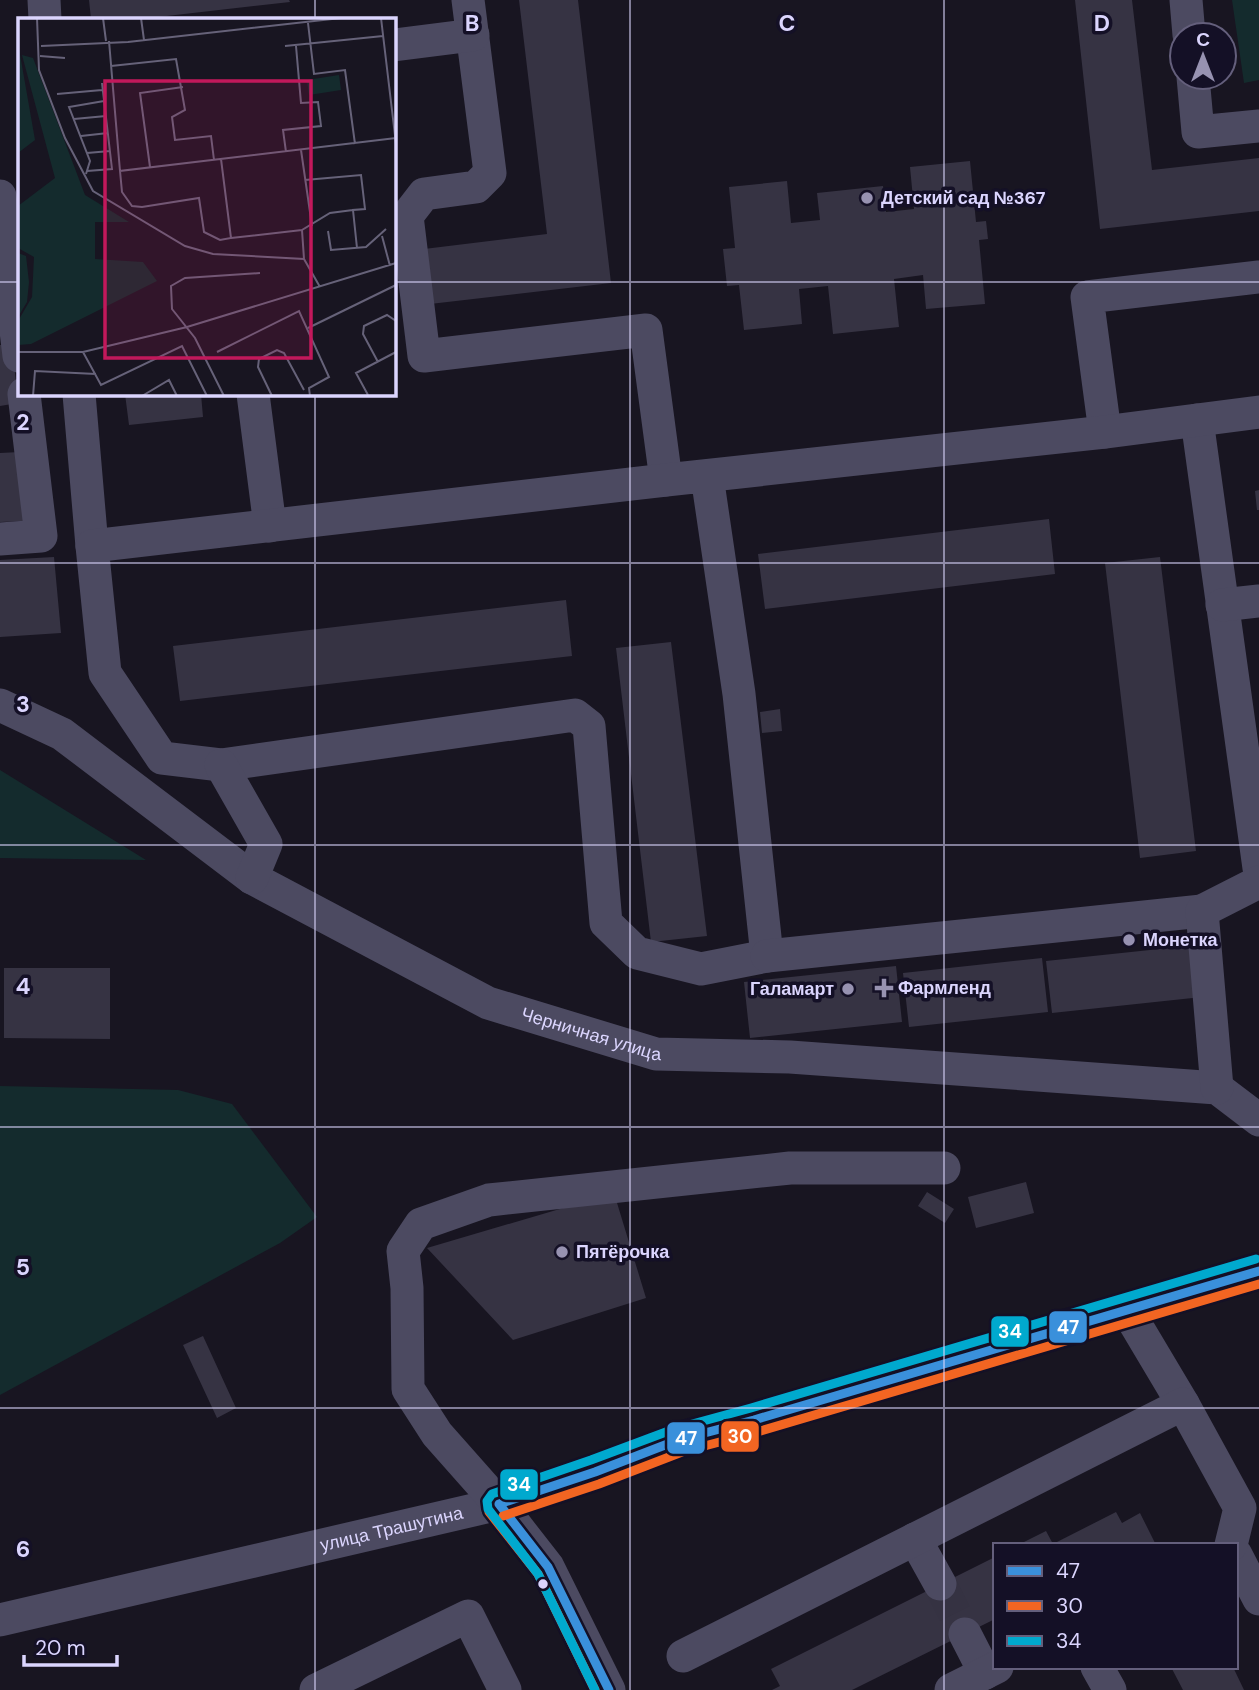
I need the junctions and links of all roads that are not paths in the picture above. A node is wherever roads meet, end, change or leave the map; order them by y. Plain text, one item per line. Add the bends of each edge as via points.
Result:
1 (44, 0) edge
2 (468, 0) edge
3 (1186, 0) edge
4 (45, 18) edge
5 (1188, 21) edge
6 (472, 35) junction
7 (396, 45) edge
8 (1194, 91) edge
9 (1259, 126) edge
10 (1, 207) edge
11 (1259, 277) edge
12 (7, 314) edge
13 (18, 352) edge
14 (79, 396) edge
15 (253, 396) edge
16 (1259, 412) edge
17 (17, 415) edge
18 (1197, 420) junction
19 (1104, 432) junction
20 (707, 476) junction
21 (666, 480) junction
22 (270, 526) junction
23 (0, 539) edge
24 (92, 546) junction
25 (1259, 601) edge
26 (1222, 605) junction
27 (0, 705) edge
28 (221, 765) junction
29 (1259, 868) edge
30 (252, 878) junction
31 (1259, 882) edge
32 (1202, 911) junction
33 (766, 956) junction
34 (1217, 1087) junction
35 (1259, 1121) edge
36 (944, 1168) dead end
37 (1259, 1271) edge
38 (1127, 1310) junction
39 (1183, 1404) junction
40 (1249, 1503) edge
41 (499, 1504) junction
42 (915, 1539) junction
43 (1232, 1543) edge
44 (1238, 1559) edge
45 (940, 1584) tunnel mouth
46 (1259, 1599) edge
47 (0, 1620) edge
48 (965, 1634) tunnel mouth
49 (683, 1656) dead end
50 (1098, 1669) edge
51 (991, 1670) edge
52 (316, 1690) edge
53 (505, 1690) edge
54 (609, 1690) edge
55 (951, 1690) edge
56 (1110, 1690) edge

1 - 4 street
2 - 6 street
3 - 5 street
6 - 7 street
6 - 21 street via 490,173 476,187 424,194 407,216 424,356 646,330
8 - 9 street via 1198,132
10 - 12 street
11 - 19 street via 1087,297
12 - 13 street
14 - 24 street
15 - 22 street
16 - 18 street
17 - 23 street via 41,536
18 - 19 street
18 - 26 street
19 - 20 street
20 - 21 street
20 - 33 street via 740,694
21 - 22 street
22 - 24 street
24 - 28 street via 104,673 162,758
25 - 26 street
26 - 29 street
27 - 30 street, Черничная улица via 62,734
28 - 30 street via 267,844
28 - 33 street via 575,715 589,726 606,923 637,953 701,969
30 - 34 street, Черничная улица via 488,1003 656,1054 790,1057
31 - 32 street
32 - 33 street
32 - 34 street
34 - 35 street
36 - 41 street via 790,1168 516,1197 489,1200 421,1224 403,1251 408,1389 437,1434
37 - 38 street, улица Трашутина
38 - 39 street
38 - 41 street, улица Трашутина via 678,1440
39 - 40 street
39 - 42 street
40 - 43 street
41 - 47 street, улица Трашутина
41 - 54 street via 548,1567
42 - 45 street
42 - 49 street
44 - 46 street
48 - 51 street
50 - 56 street
51 - 55 street
52 - 53 street via 468,1616

